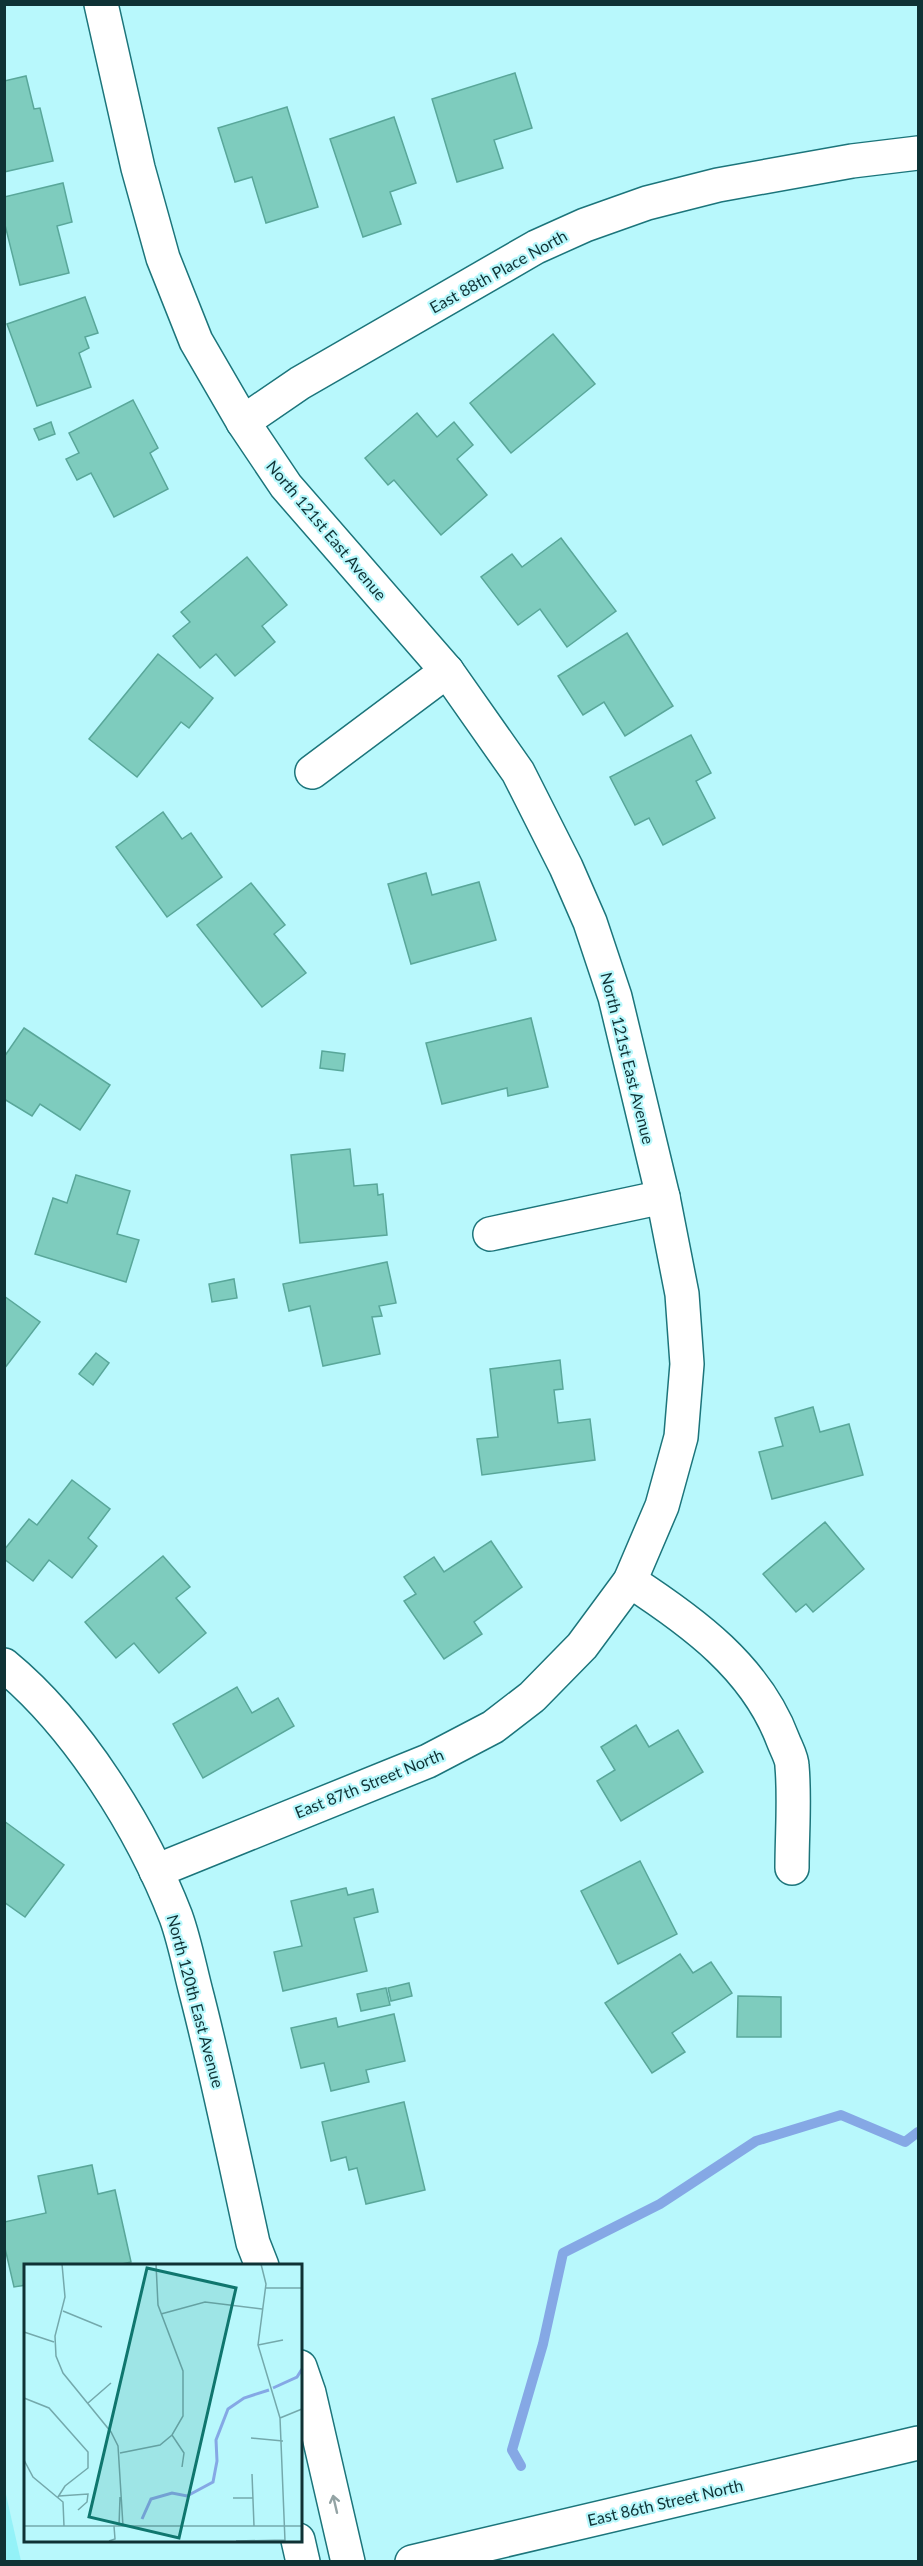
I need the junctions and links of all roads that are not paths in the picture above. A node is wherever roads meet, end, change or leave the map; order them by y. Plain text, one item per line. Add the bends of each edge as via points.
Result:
1 (101, 4) edge
2 (918, 153) edge
3 (243, 422) junction
4 (447, 671) junction
5 (312, 772) dead end
6 (663, 1197) junction
7 (490, 1234) dead end
8 (630, 1581) junction
9 (4, 1665) edge
10 (792, 1868) dead end
11 (156, 1870) junction
12 (257, 2258) edge
13 (302, 2373) edge
14 (918, 2443) edge
15 (298, 2542) edge
16 (303, 2562) edge
17 (348, 2562) edge
18 (412, 2562) edge

1 - 3 street, North 121st East Avenue via 138,168 164,258 195,341
2 - 3 street, East 88th Place North via 718,185 647,203 585,225 536,247 310,377
3 - 4 street, North 121st East Avenue via 286,486
4 - 5 street
4 - 6 street, North 121st East Avenue via 518,772 590,922 615,998
6 - 7 street
6 - 8 street, North 121st East Avenue via 682,1294 687,1364 682,1427 662,1506
8 - 10 street via 719,1645 755,1688 778,1727 792,1764
8 - 11 street, East 87th Street North via 582,1646 532,1697 493,1727 429,1761
9 - 11 street, North 120th East Avenue via 25,1682 74,1738 123,1809
11 - 12 street, North 120th East Avenue via 177,1919
17 -> 13 street
14 - 18 street, East 86th Street North
15 - 16 street

